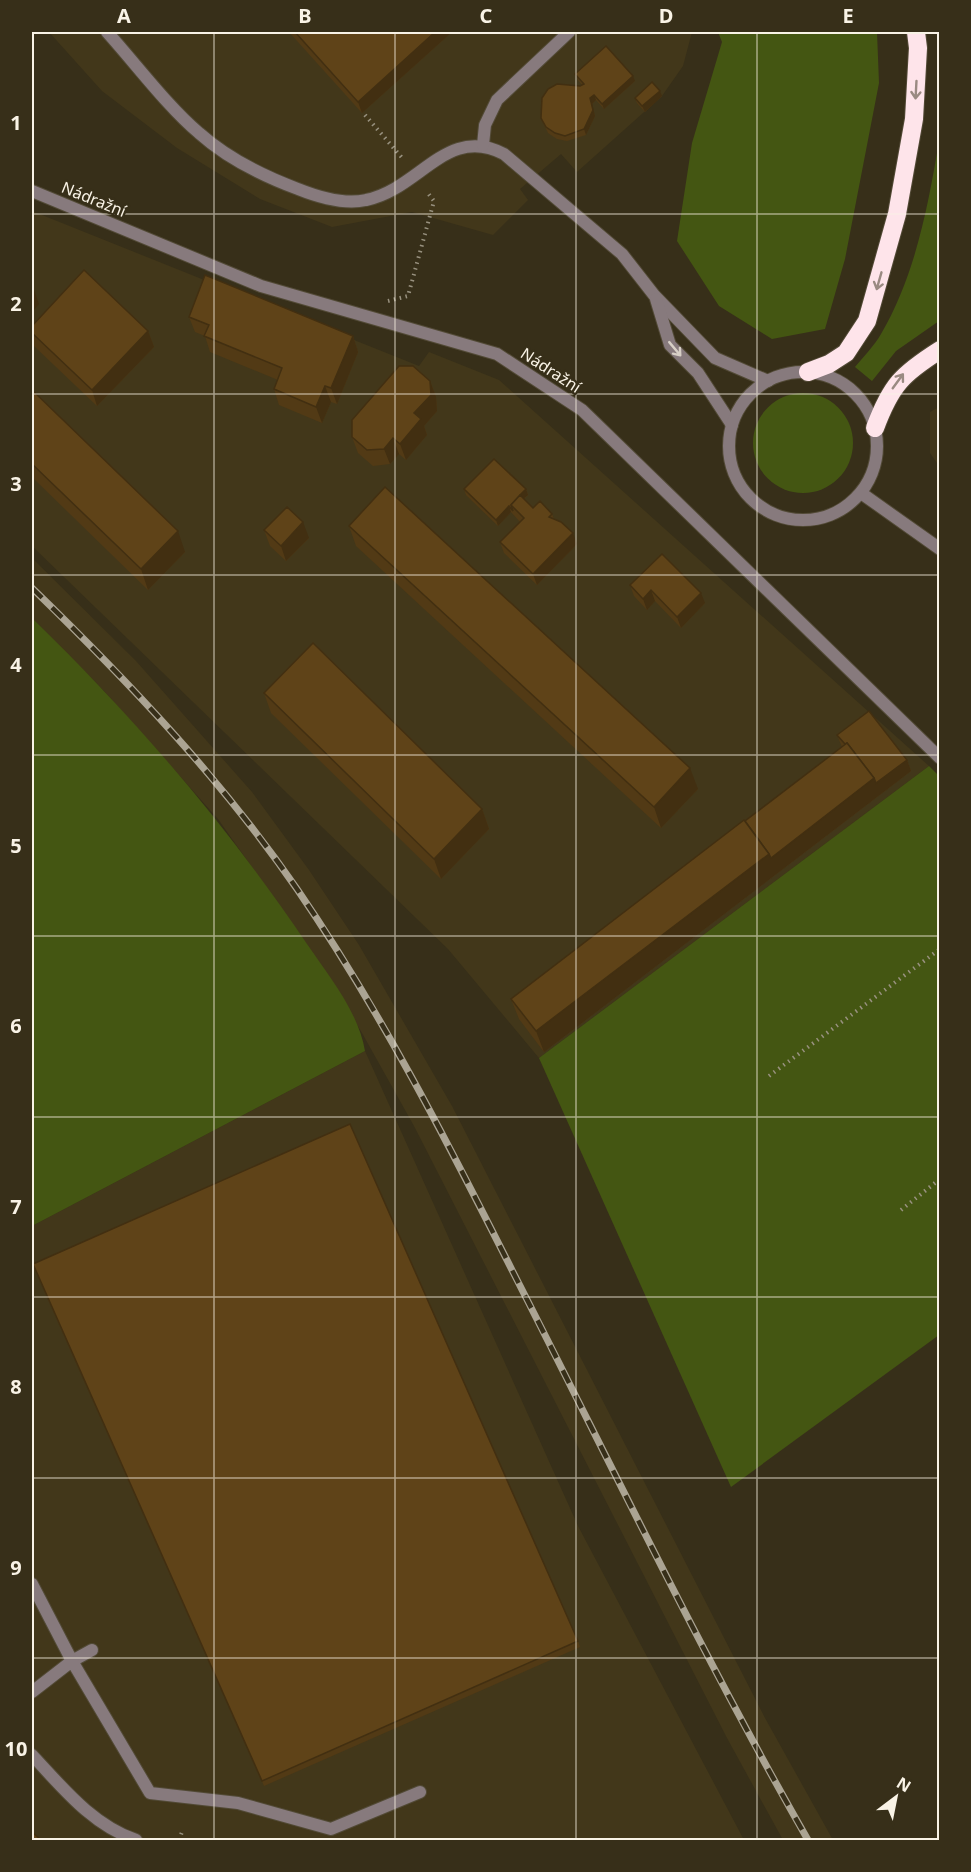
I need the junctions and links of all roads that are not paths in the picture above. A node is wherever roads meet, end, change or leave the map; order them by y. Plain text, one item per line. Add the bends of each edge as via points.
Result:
1 (107, 32) edge
2 (569, 32) edge
3 (916, 32) edge
4 (483, 145) junction
5 (32, 191) edge
6 (654, 295) junction
7 (939, 350) edge
8 (808, 372) junction
9 (768, 381) junction
10 (732, 425) junction
11 (875, 428) junction
12 (861, 493) junction
13 (939, 549) edge
14 (939, 758) edge
15 (32, 1584) edge
16 (92, 1650) dead end
17 (72, 1660) junction
18 (32, 1692) edge
19 (32, 1755) edge
20 (420, 1792) dead end
21 (136, 1840) edge

1 - 4 street via 198,132 226,154 267,177 309,194 363,201 387,194 444,154 460,147
2 - 4 street via 497,100 485,125
3 -> 8 highway via 914,119 897,214 867,321 846,353
4 - 6 street via 504,154 622,254
5 - 14 street, Nádražní via 261,286 497,354 582,410
6 - 9 street via 715,358
6 -> 10 street via 670,345 698,373
11 -> 7 highway via 883,405 905,372
8 - 9 street
8 - 11 street via 830,377 850,389 866,406
9 - 10 street via 745,399
10 - 12 street via 732,469 742,490 778,517 824,518
11 - 12 street via 877,451 872,473
12 - 13 street
15 - 17 street
16 - 17 street
17 - 18 street
17 - 20 street via 150,1793 238,1803 331,1829
19 - 21 street via 83,1809 120,1835

